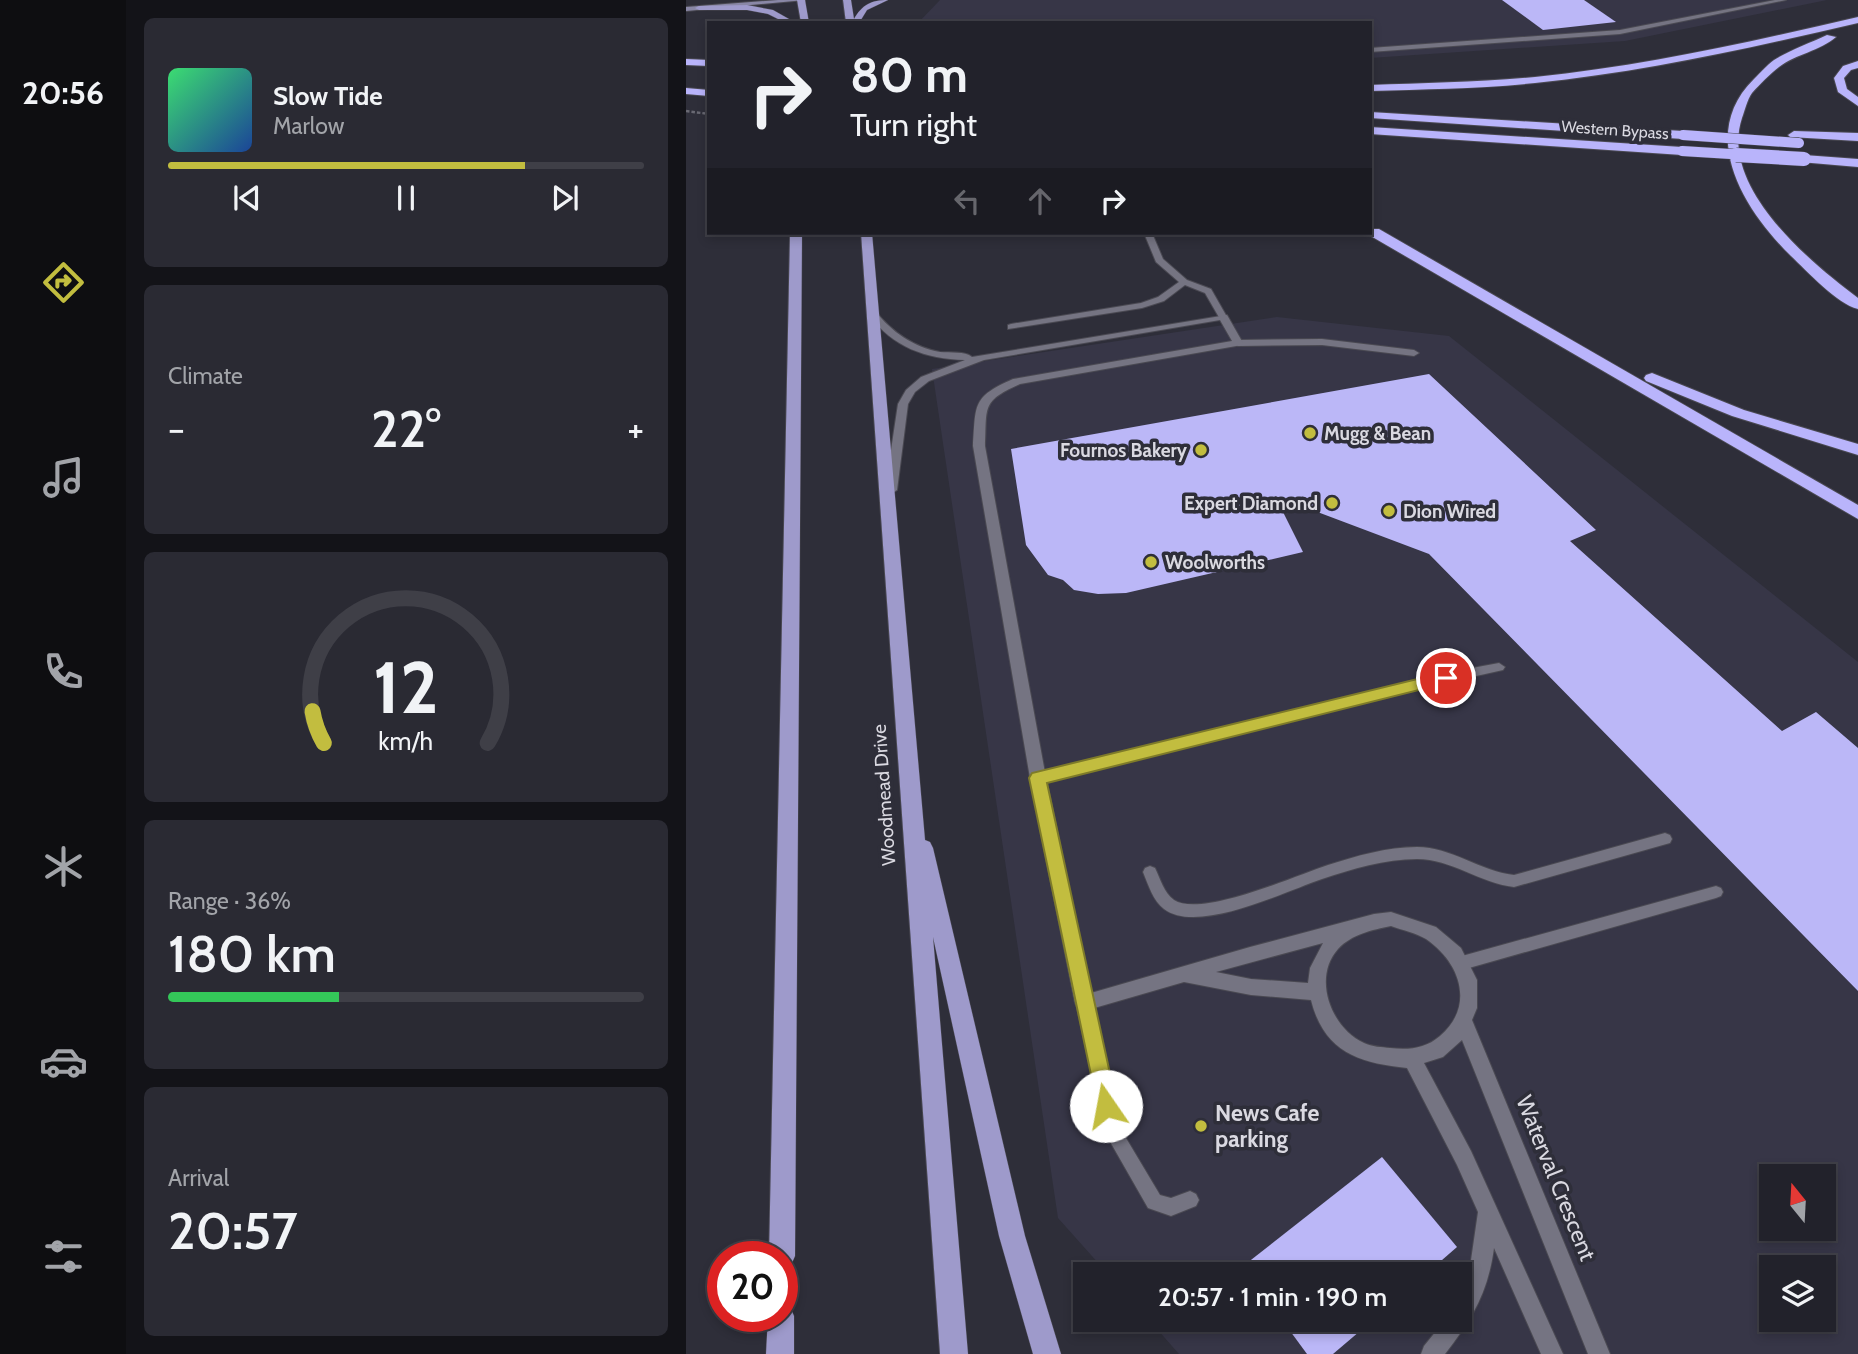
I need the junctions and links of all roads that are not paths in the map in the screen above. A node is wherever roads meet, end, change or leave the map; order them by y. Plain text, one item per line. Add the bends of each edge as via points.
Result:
1 (686, 0) edge
2 (692, 0) edge
3 (802, 0) edge
4 (847, 0) edge
5 (884, 0) edge
6 (1783, 0) edge
7 (699, 8) junction
8 (686, 9) edge
9 (1858, 20) edge
10 (789, 21) edge
11 (805, 21) edge
12 (852, 21) edge
13 (855, 21) edge
14 (1858, 28) edge
15 (1372, 50) edge
16 (686, 62) edge
17 (707, 63) edge
18 (1858, 65) edge
19 (686, 69) edge
20 (707, 71) edge
21 (1372, 88) edge
22 (686, 89) edge
23 (707, 90) edge
24 (1858, 103) edge
25 (1372, 115) edge
26 (1372, 130) edge
27 (1858, 137) edge
28 (1797, 139) junction
29 (1858, 146) edge
30 (1858, 163) edge
31 (1372, 231) edge
32 (796, 235) edge
33 (866, 235) edge
34 (1149, 235) edge
35 (1184, 282) junction
36 (1858, 305) edge
37 (872, 313) junction
38 (1223, 317) junction
39 (1011, 327) dead end
40 (1238, 343) junction
41 (1414, 353) dead end
42 (982, 357) junction
43 (1858, 450) edge
44 (889, 500) junction
45 (1858, 513) edge
46 (1499, 667) dead end
47 (1038, 778) junction
48 (911, 797) junction
49 (1665, 839) dead end
50 (1150, 872) dead end
51 (1716, 892) dead end
52 (1350, 929) junction
53 (1462, 963) junction
54 (1186, 975) junction
55 (1317, 992) junction
56 (1084, 1003) junction
57 (1464, 1022) junction
58 (1413, 1060) junction
59 (1190, 1200) dead end
60 (1488, 1210) junction
61 (782, 1241) edge
62 (1472, 1298) edge
63 (781, 1332) edge
64 (1448, 1332) edge
65 (780, 1354) edge
66 (954, 1354) edge
67 (1047, 1354) edge
68 (1432, 1354) edge
69 (1552, 1354) edge
70 (1599, 1354) edge

1 - 2 main road
3 - 7 main road
3 - 11 main road
4 - 12 main road
5 - 13 main road via 866,6
6 - 15 lane via 1620,32
7 - 8 main road
7 - 10 main road via 761,9
9 - 21 highway via 1636,66 1534,80
14 - 36 highway via 1805,48 1763,74 1745,93 1733,119 1733,144 1737,173 1767,223 1808,266
16 - 17 highway
18 - 24 highway via 1847,68 1839,78 1842,90
19 - 20 highway
22 - 23 highway
25 - 28 highway, Western Bypass, bridge
26 - 30 highway, Western Bypass, bridge
27 - 28 highway
28 - 29 highway, Western Bypass
31 - 43 highway via 1666,385 1770,424
31 - 45 highway
32 - 61 main road
33 - 37 main road, Woodmead Drive
34 - 35 lane via 1159,260
35 - 38 lane via 1208,291
35 - 39 lane via 1161,299 1142,305
37 - 42 street via 892,337 930,355
37 - 44 main road, Woodmead Drive
38 - 40 street
38 - 42 street
40 - 41 lane via 1322,342
40 - 47 street via 1017,381 985,400 979,446
42 - 44 street via 925,379 911,390 903,404
44 - 48 main road, Woodmead Drive
46 - 47 lane
47 - 56 street
48 - 66 main road, Woodmead Drive
48 - 67 main road via 1012,1236
49 - 50 lane via 1514,881 1424,854 1381,858 1312,876 1241,902 1193,911 1167,904
51 - 53 lane
52 - 53 street via 1370,921 1413,923 1450,945
52 - 54 street via 1219,961
52 - 55 street via 1324,955
53 - 57 street via 1469,993
54 - 55 street via 1251,987
54 - 56 street
55 - 58 street via 1323,1015 1339,1036 1360,1052 1386,1060
56 - 59 lane via 1112,1131 1154,1202 1171,1207
57 - 58 street via 1435,1052
57 - 70 street, Waterval Crescent
58 - 60 street
60 - 62 street via 1482,1265
60 - 69 street
63 - 65 main road
64 - 68 street

